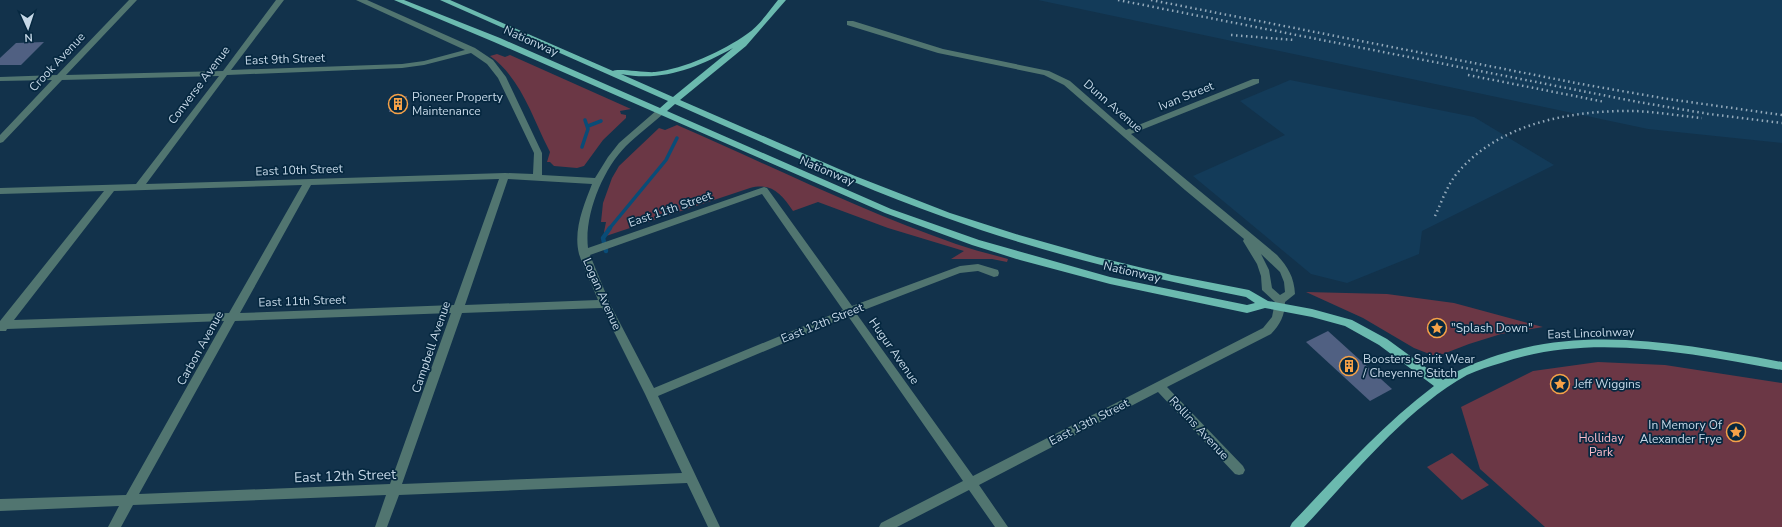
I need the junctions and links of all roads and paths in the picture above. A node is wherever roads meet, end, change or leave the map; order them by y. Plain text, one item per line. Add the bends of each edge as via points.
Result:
1 (133, 0) edge
2 (280, 0) edge
3 (360, 0) edge
4 (398, 0) edge
5 (444, 0) edge
6 (782, 0) edge
7 (850, 23) dead end
8 (751, 35) junction
9 (472, 50) junction
10 (584, 62) junction
11 (224, 73) junction
12 (59, 78) junction
13 (0, 79) edge
14 (1256, 81) dead end
15 (674, 101) junction
16 (660, 112) junction
17 (1125, 133) junction
18 (0, 140) edge
19 (504, 176) junction
20 (537, 177) junction
21 (598, 181) junction
22 (308, 182) junction
23 (139, 187) junction
24 (111, 188) junction
25 (764, 190) joint
26 (0, 191) edge
27 (1245, 236) junction
28 (584, 253) junction
29 (994, 273) dead end
30 (605, 304) junction
31 (1264, 304) junction
32 (1280, 304) junction
33 (458, 309) junction
34 (850, 312) junction
35 (232, 317) junction
36 (2, 327) edge
37 (1782, 366) edge
38 (1159, 386) junction
39 (1443, 386) junction
40 (651, 394) junction
41 (1239, 470) dead end
42 (692, 478) junction
43 (971, 482) junction
44 (394, 490) junction
45 (129, 500) junction
46 (0, 505) edge
47 (114, 527) edge
48 (381, 527) edge
49 (714, 527) edge
50 (885, 527) edge
51 (1002, 527) edge
52 (1296, 527) edge

1 - 12 street, Crook Avenue
2 - 11 street, Converse Avenue
3 - 9 street
4 - 16 main road, Nationway
5 - 10 main road, Nationway
6 - 8 main road, Logan Avenue
7 - 17 street, Dunn Avenue via 941,51 1046,73 1071,86
8 - 10 main road via 702,62 669,73 627,73
8 - 15 main road, Logan Avenue via 724,61
9 - 11 street, East 9th Street via 402,66
9 - 20 street via 490,62 502,77 538,154
10 - 15 main road, Nationway
11 - 12 street, East 9th Street
11 - 23 street, Converse Avenue
12 - 13 street, East 9th Street
12 - 18 street, Crook Avenue
14 - 17 street, Ivan Street
15 - 16 main road, Logan Avenue
15 - 31 main road, Nationway via 860,181 974,225 1137,271 1249,294
16 - 21 street, Logan Avenue via 622,145
16 - 31 main road, Nationway via 888,211 969,242 1157,292 1247,309
17 - 27 street, Dunn Avenue
19 - 20 street, East 10th Street
19 - 22 street, East 10th Street
19 - 33 street, Campbell Avenue
20 - 21 street, East 10th Street
21 - 28 street, Logan Avenue via 586,212 582,236
22 - 23 street, East 10th Street
22 - 35 street, Carbon Avenue
23 - 24 street, East 10th Street
24 - 26 street, East 10th Street
24 - 36 street
25 - 28 street, East 11th Street
25 - 34 street, Hugur Avenue
27 - 32 street via 1263,263 1267,290
27 - 32 street, Dunn Avenue via 1273,258 1288,275 1290,294
28 - 30 street, Logan Avenue
29 - 34 street, East 12th Street via 990,270 965,267
30 - 33 street, East 11th Street
30 - 40 street, Logan Avenue
31 - 32 main road, Nationway
32 - 38 street, East 13th Street via 1273,327
32 - 39 main road, Nationway via 1358,328 1394,349
33 - 35 street, East 11th Street
33 - 44 street, Campbell Avenue
34 - 40 street, East 12th Street
34 - 43 street, Hugur Avenue
35 - 36 street, East 11th Street
35 - 45 street, Carbon Avenue
37 - 39 main road, East Lincolnway via 1648,345 1555,345 1499,358 1463,372
38 - 41 street, Rollins Avenue
38 - 43 street, East 13th Street
39 - 52 main road, East Lincolnway via 1398,421
40 - 42 street, Logan Avenue
42 - 44 street, East 12th Street
42 - 49 street, Logan Avenue
43 - 50 street, East 13th Street
43 - 51 street, Hugur Avenue
44 - 45 street, East 12th Street
44 - 48 street, Campbell Avenue
45 - 46 street, East 12th Street
45 - 47 street, Carbon Avenue

